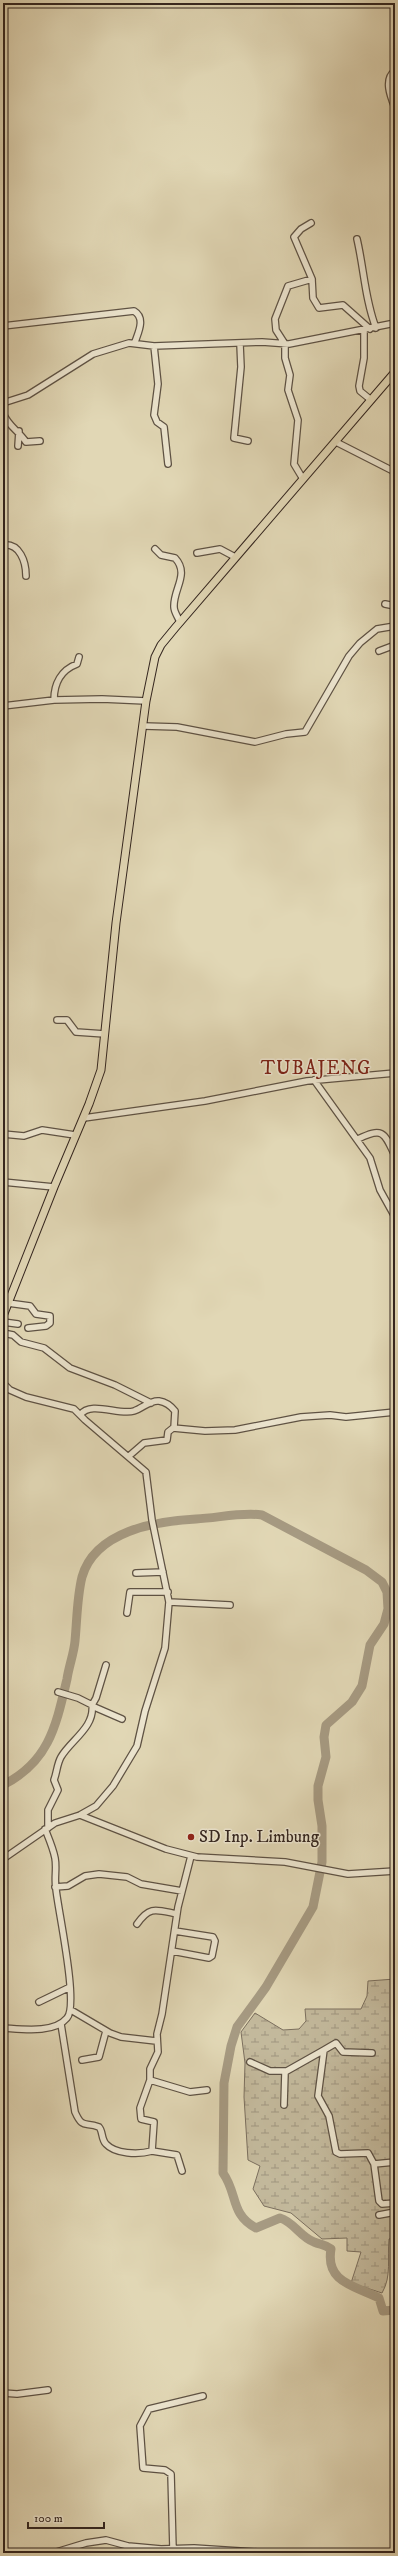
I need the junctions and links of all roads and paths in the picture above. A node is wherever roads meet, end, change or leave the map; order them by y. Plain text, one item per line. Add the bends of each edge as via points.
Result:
1 (395, 71) edge
2 (395, 84) edge
3 (389, 85) junction
4 (395, 108) edge
5 (311, 224) dead end
6 (357, 239) dead end
7 (312, 279) junction
8 (395, 323) edge
9 (3, 326) edge
10 (370, 329) junction
11 (135, 342) junction
12 (240, 344) junction
13 (285, 344) junction
14 (154, 346) junction
15 (395, 372) edge
16 (371, 400) junction
17 (3, 403) edge
18 (3, 413) edge
19 (19, 431) junction
20 (40, 441) dead end
21 (248, 441) dead end
22 (336, 442) junction
23 (18, 446) dead end
24 (168, 464) dead end
25 (395, 472) edge
26 (303, 479) junction
27 (3, 544) edge
28 (156, 549) dead end
29 (197, 553) dead end
30 (235, 557) junction
31 (26, 576) dead end
32 (386, 604) dead end
33 (395, 606) edge
34 (180, 622) junction
35 (395, 626) edge
36 (395, 645) edge
37 (379, 651) dead end
38 (79, 657) dead end
39 (54, 700) junction
40 (146, 701) junction
41 (3, 706) edge
42 (144, 726) junction
43 (57, 1020) dead end
44 (105, 1034) junction
45 (395, 1073) edge
46 (314, 1080) junction
47 (84, 1118) junction
48 (3, 1134) edge
49 (75, 1135) junction
50 (358, 1139) junction
51 (395, 1156) edge
52 (3, 1182) edge
53 (54, 1187) junction
54 (395, 1217) edge
55 (8, 1303) junction
56 (3, 1316) edge
57 (3, 1322) edge
58 (18, 1324) dead end
59 (28, 1328) dead end
60 (3, 1333) edge
61 (3, 1383) edge
62 (151, 1403) junction
63 (395, 1412) edge
64 (80, 1415) junction
65 (174, 1428) junction
66 (129, 1456) junction
67 (163, 1572) junction
68 (136, 1573) dead end
69 (168, 1592) junction
70 (170, 1602) junction
71 (230, 1606) dead end
72 (127, 1613) dead end
73 (106, 1665) dead end
74 (59, 1692) dead end
75 (92, 1705) junction
76 (122, 1719) dead end
77 (80, 1815) junction
78 (47, 1828) junction
79 (191, 1856) junction
80 (3, 1859) edge
81 (395, 1871) edge
82 (55, 1887) junction
83 (182, 1891) junction
84 (177, 1914) junction
85 (137, 1924) dead end
86 (175, 1930) junction
87 (172, 1951) junction
88 (70, 1986) junction
89 (39, 2002) dead end
90 (71, 2010) junction
91 (60, 2024) junction
92 (3, 2028) edge
93 (106, 2031) junction
94 (156, 2041) junction
95 (324, 2050) junction
96 (372, 2053) dead end
97 (82, 2060) dead end
98 (250, 2062) dead end
99 (286, 2071) junction
100 (150, 2080) junction
101 (208, 2090) dead end
102 (284, 2105) dead end
103 (152, 2151) junction
104 (395, 2162) edge
105 (374, 2164) junction
106 (182, 2171) dead end
107 (395, 2202) edge
108 (395, 2212) edge
109 (379, 2215) dead end
110 (48, 2390) dead end
111 (3, 2393) edge
112 (203, 2396) dead end
113 (128, 2546) junction
114 (173, 2549) junction
115 (54, 2553) edge
116 (127, 2553) edge
117 (272, 2553) edge

1 - 3 street via 390,76
2 - 3 street
3 - 4 street
5 - 7 street via 301,229 294,237
6 - 10 street via 370,311
7 - 10 street via 313,298 319,308 343,305
7 - 13 street via 293,283 285,290 275,324
8 - 10 street
9 - 11 street via 134,311 141,321
10 - 13 street
10 - 16 street via 359,386
11 - 14 street
11 - 17 street via 93,354 28,395
12 - 13 street
12 - 14 street
12 - 21 street via 241,367 234,438
13 - 26 street via 285,358 290,375 288,390 298,420 298,441 294,459
14 - 24 street via 158,384 154,415 157,422 164,427
15 - 16 main road
16 - 22 main road
18 - 19 street via 9,425
19 - 20 street via 26,442
19 - 23 street
22 - 25 street
22 - 26 main road
26 - 30 main road
27 - 31 street via 11,545 19,552 25,562
28 - 34 street via 161,555 175,558 180,567 182,577 174,607
29 - 30 street via 220,549
30 - 34 main road
32 - 33 street
34 - 40 main road via 163,642 155,657
35 - 42 street via 377,629 360,643 349,656 305,732 255,742 182,728
36 - 37 street
38 - 39 street via 78,662 64,670 54,688
39 - 40 street
39 - 41 street
40 - 42 main road
42 - 44 main road via 116,923
43 - 44 street via 67,1020 74,1032
44 - 47 main road via 101,1070
45 - 46 street
46 - 47 street via 205,1101
46 - 50 street
47 - 49 main road
48 - 49 street via 24,1136 42,1130
49 - 53 main road
50 - 51 street via 373,1132 381,1132 387,1138
50 - 54 street via 370,1158 380,1190
52 - 53 street
53 - 55 main road
55 - 56 main road
55 - 59 street via 30,1306 36,1314 50,1316 48,1325
57 - 58 street
60 - 62 street via 13,1335 21,1342 44,1348 70,1368 115,1385
61 - 64 street via 10,1390 26,1397 70,1407
62 - 64 street via 133,1412 93,1409 83,1411
62 - 65 street via 161,1401 173,1408 176,1414
63 - 65 street via 346,1417 301,1417 234,1430
64 - 66 street
65 - 66 street via 169,1430 167,1440 144,1443
66 - 67 street via 147,1474 152,1520
67 - 68 street
67 - 69 street
69 - 70 street
69 - 72 street via 130,1592
70 - 71 street
70 - 77 street via 165,1648 135,1751 108,1793 96,1806
73 - 75 street
74 - 75 street
75 - 76 street
75 - 78 street via 85,1730 68,1747 59,1761 54,1780 58,1790 48,1810
77 - 78 street via 68,1817
77 - 79 street
78 - 80 street
78 - 82 street via 55,1858
79 - 81 street via 274,1861 356,1874
79 - 83 street
82 - 83 street via 68,1886 85,1876 99,1874 127,1877 141,1884
82 - 88 street
83 - 84 street
84 - 85 street via 150,1910 143,1914
84 - 86 street
86 - 87 street
86 - 87 street via 213,1937 215,1941 212,1956 209,1958
87 - 94 street
88 - 89 street
88 - 90 street
90 - 91 street
90 - 93 street
91 - 92 street via 40,2028
91 - 103 street via 75,2112 79,2121 84,2126 99,2127 104,2142 112,2150 136,2155
93 - 94 street via 121,2037
93 - 97 street via 99,2057
94 - 100 street via 158,2052 150,2069
95 - 96 street via 336,2043 343,2052
95 - 99 street
95 - 105 street via 318,2096 329,2116 334,2148 340,2154 368,2153
98 - 99 street via 270,2071
99 - 102 street
100 - 101 street via 190,2092
100 - 103 street via 139,2115 141,2119 154,2122
103 - 106 street via 177,2155
104 - 105 street
105 - 107 street via 380,2201 382,2204
108 - 109 street
110 - 111 street via 19,2394
112 - 114 street via 148,2409 140,2426 143,2468 165,2470 171,2474
113 - 114 street
113 - 115 street via 106,2540
113 - 116 street
114 - 117 street

